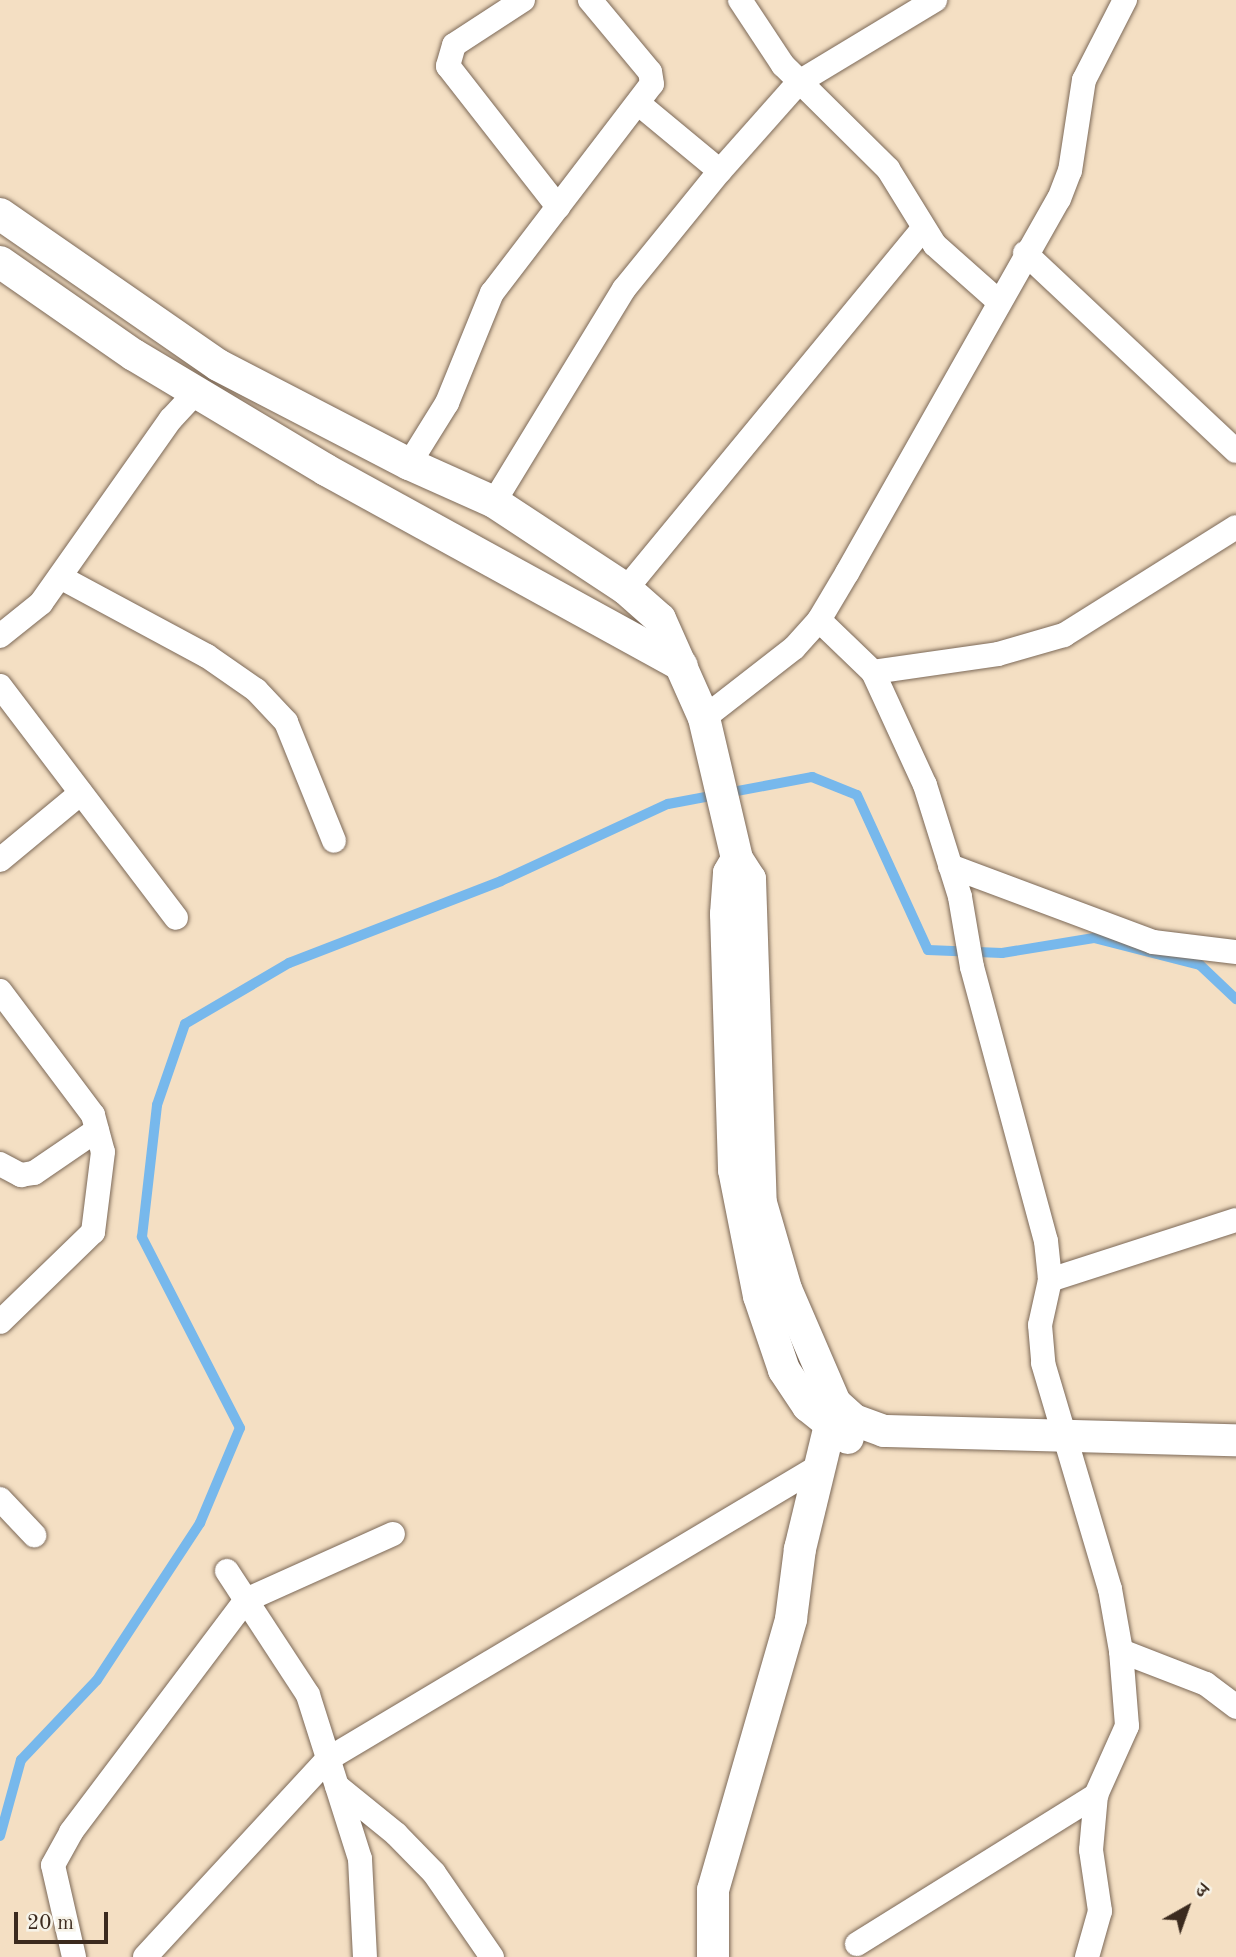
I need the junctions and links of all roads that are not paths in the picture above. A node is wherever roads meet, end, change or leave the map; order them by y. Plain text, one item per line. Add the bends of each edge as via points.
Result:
1 (523, 0) edge
2 (590, 0) edge
3 (740, 0) edge
4 (935, 0) edge
5 (1125, 0) edge
6 (799, 82) junction
7 (639, 104) junction
8 (720, 171) junction
9 (558, 207) junction
10 (0, 214) edge
11 (923, 229) junction
12 (1025, 253) junction
13 (0, 262) edge
14 (998, 301) junction
15 (196, 392) junction
16 (1236, 451) edge
17 (409, 464) junction
18 (494, 502) junction
19 (1236, 527) edge
20 (60, 577) junction
21 (626, 589) junction
22 (819, 620) junction
23 (0, 636) edge
24 (682, 666) junction
25 (873, 672) junction
26 (0, 686) edge
27 (705, 718) junction
28 (81, 793) junction
29 (334, 841) dead end
30 (0, 860) edge
31 (950, 866) junction
32 (176, 918) dead end
33 (1236, 952) edge
34 (0, 991) edge
35 (97, 1130) junction
36 (0, 1164) edge
37 (1236, 1220) edge
38 (1050, 1280) junction
39 (0, 1321) edge
40 (832, 1415) junction
41 (1236, 1440) edge
42 (1071, 1450) junction
43 (1236, 1459) edge
44 (821, 1465) junction
45 (0, 1499) edge
46 (393, 1534) dead end
47 (34, 1535) dead end
48 (227, 1571) dead end
49 (246, 1600) junction
50 (1121, 1651) junction
51 (1236, 1707) edge
52 (328, 1759) junction
53 (337, 1786) junction
54 (1096, 1796) junction
55 (857, 1944) dead end
56 (74, 1957) edge
57 (145, 1957) edge
58 (365, 1957) edge
59 (492, 1957) edge
60 (713, 1957) edge
61 (1087, 1957) edge

1 - 9 street via 454,45 448,66
2 - 7 street via 650,72 652,84
3 - 6 street
4 - 6 street
5 - 12 street via 1084,80 1070,171 1059,199
6 - 8 street
6 - 11 street via 888,169
7 - 8 street
7 - 9 street
8 - 18 street via 624,289
9 - 17 street via 492,293 447,403
10 - 17 street via 218,365
11 - 14 street via 934,245
11 - 21 street
12 - 14 street
12 - 16 street
13 - 15 street
14 - 22 street
15 - 20 street via 171,419
15 - 24 street
17 - 18 street
18 - 21 street
19 - 25 street via 1064,635 998,654
20 - 23 street via 41,603
20 - 29 street via 207,656 256,690 286,722
21 - 24 street via 660,619
22 - 25 street
22 - 27 street via 793,648
24 - 27 street
25 - 31 street via 925,785
26 - 28 street
27 - 40 street via 737,859 750,879 761,1203 786,1289
28 - 30 street
28 - 32 street
31 - 33 street via 1153,942
31 - 38 street via 972,967 1046,1241
34 - 35 street via 93,1115
35 - 36 street via 34,1173 21,1175
35 - 39 street via 103,1152 93,1232
37 - 38 street
38 - 42 street via 1040,1325 1044,1363
40 - 42 street via 884,1431
40 - 44 street
41 - 42 street
42 - 43 street
42 - 50 street via 1110,1589
44 - 52 street
44 - 60 street via 800,1549 791,1619 713,1890
45 - 47 street
46 - 49 street
48 - 49 street
49 - 52 street via 308,1695
49 - 56 street via 71,1832 53,1865
50 - 51 street via 1206,1684
50 - 54 street via 1127,1726
52 - 53 street
52 - 57 street
53 - 58 street via 360,1859
53 - 59 street via 433,1872
54 - 55 street
54 - 61 street via 1091,1850 1100,1911

